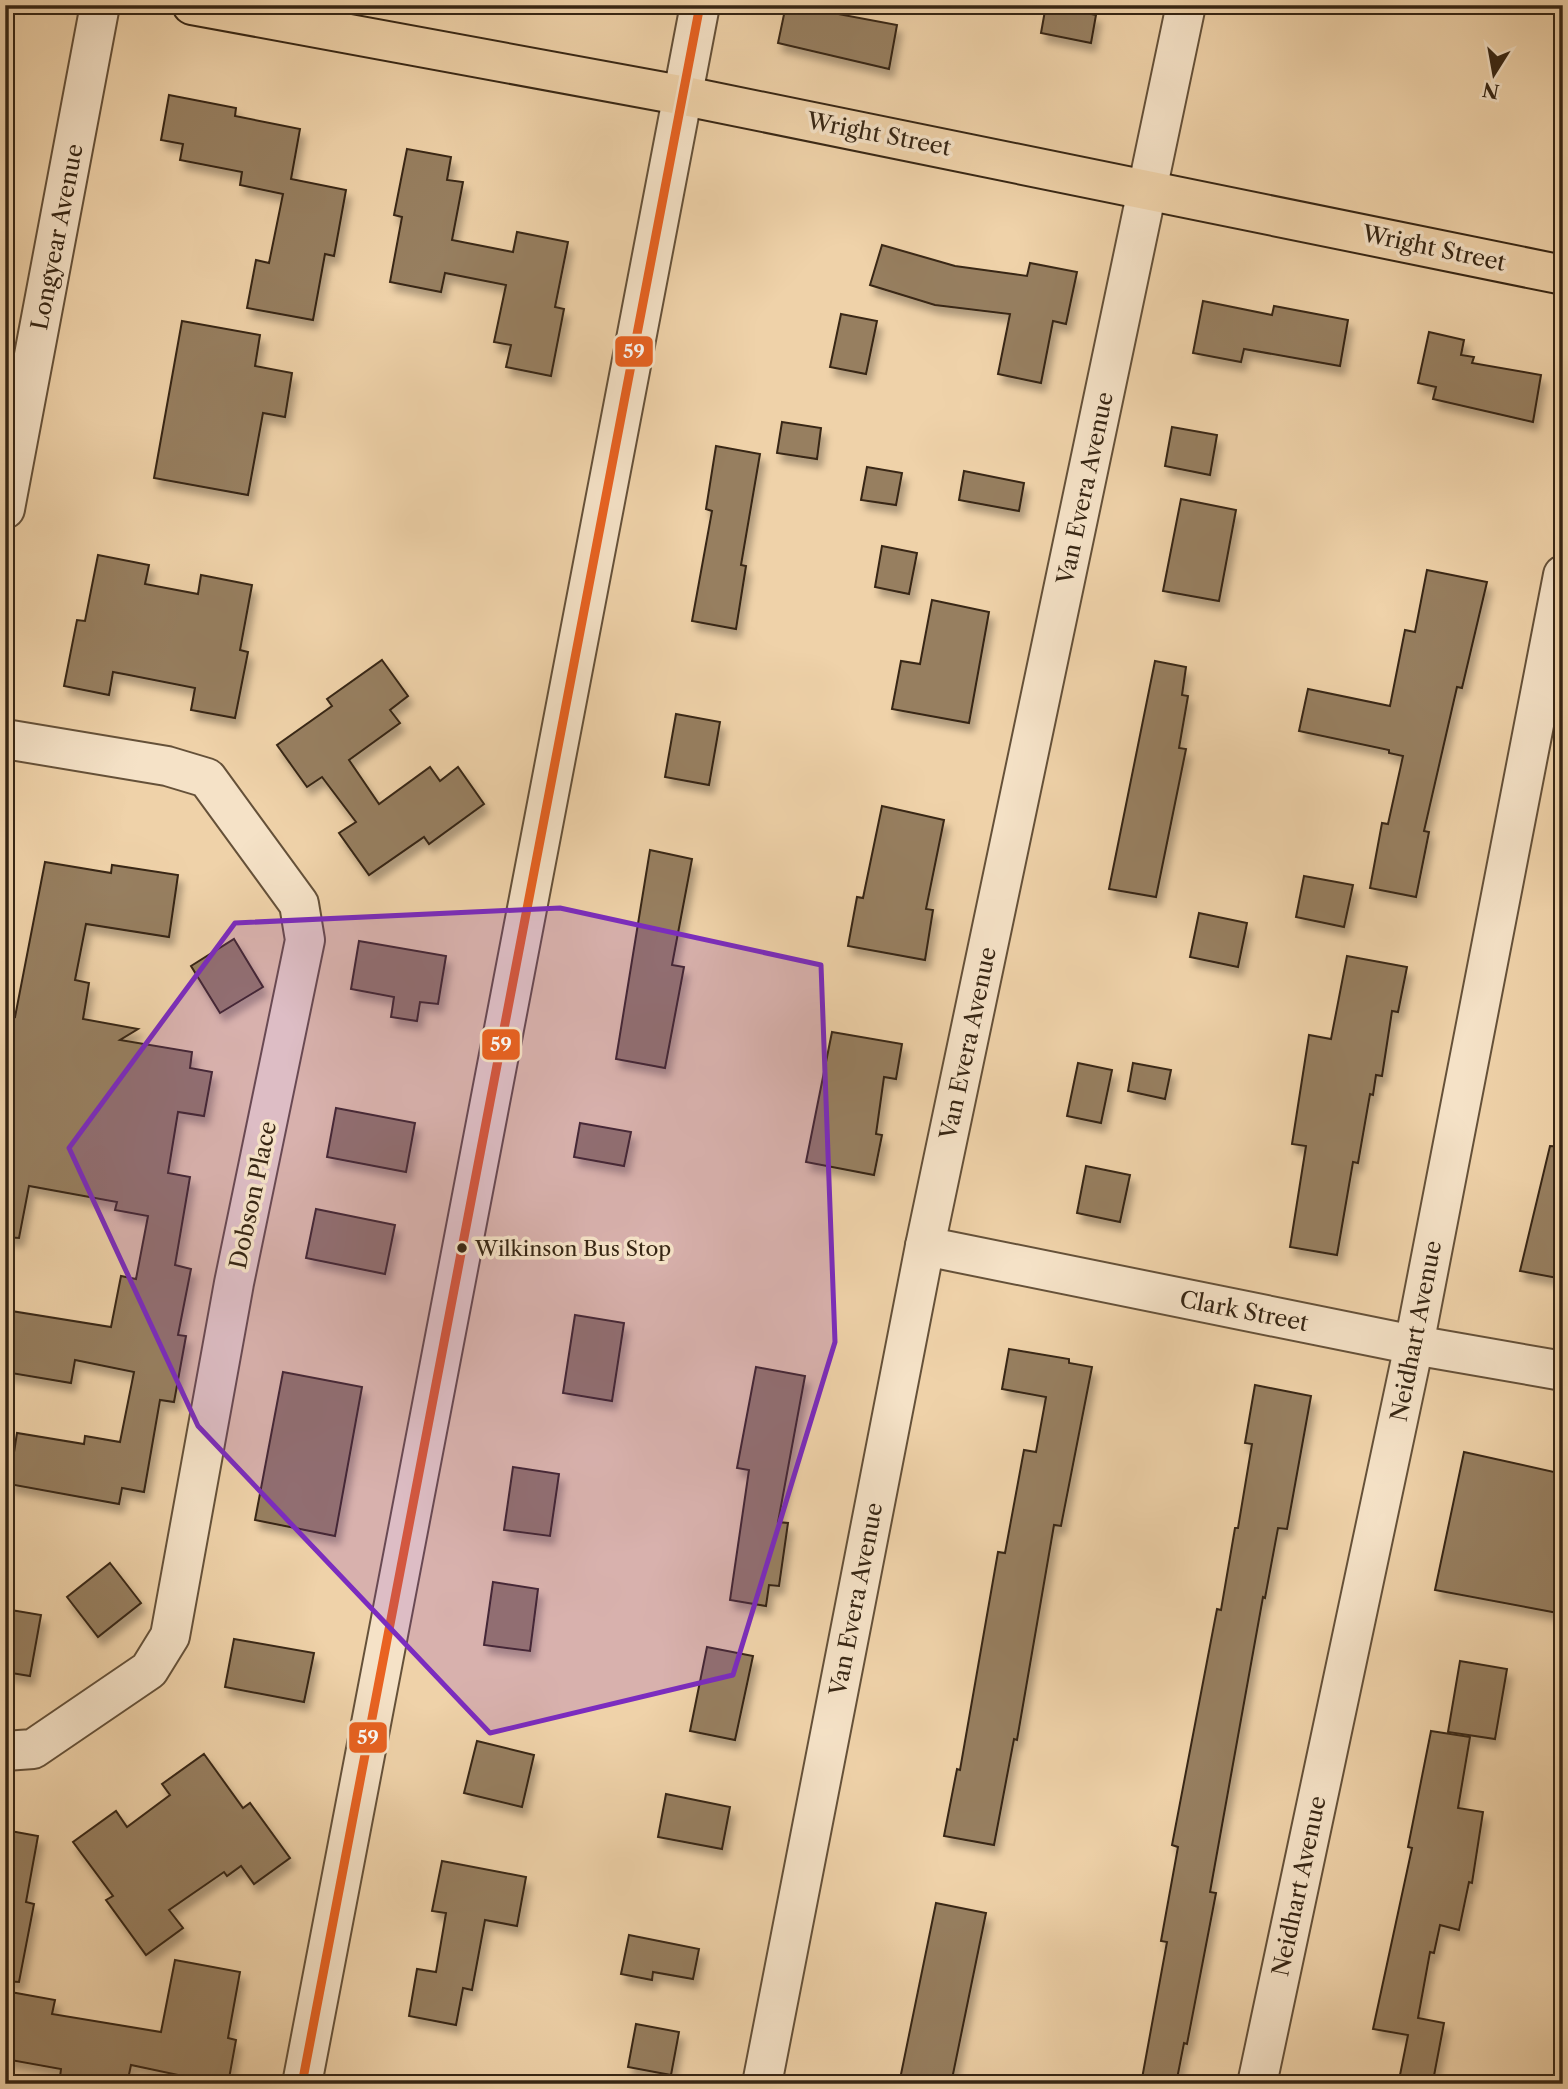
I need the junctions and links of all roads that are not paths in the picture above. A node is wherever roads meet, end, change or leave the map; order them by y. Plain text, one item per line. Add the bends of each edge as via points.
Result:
1 (100, 5) edge
2 (192, 5) edge
3 (700, 5) edge
4 (1186, 5) edge
5 (680, 95) junction
6 (1148, 188) junction
7 (1563, 275) edge
8 (5, 509) edge
9 (1563, 575) edge
10 (5, 739) edge
11 (925, 1246) junction
12 (1414, 1345) junction
13 (1563, 1371) edge
14 (5, 1751) edge
15 (302, 2084) edge
16 (762, 2084) edge
17 (1257, 2084) edge

1 - 8 street, Longyear Avenue
2 - 5 main road, Wright Street
3 - 5 street
4 - 6 street, Van Evera Avenue
5 - 6 main road, Wright Street
5 - 15 street
6 - 7 main road, Wright Street
6 - 11 street, Van Evera Avenue
9 - 12 street, Neidhart Avenue
10 - 14 street, Dobson Place via 167,766 207,778 299,904 305,940 234,1283 170,1636 149,1670 33,1749
11 - 12 street, Clark Street
11 - 16 street, Van Evera Avenue
12 - 13 street, Clark Street
12 - 17 street, Neidhart Avenue

